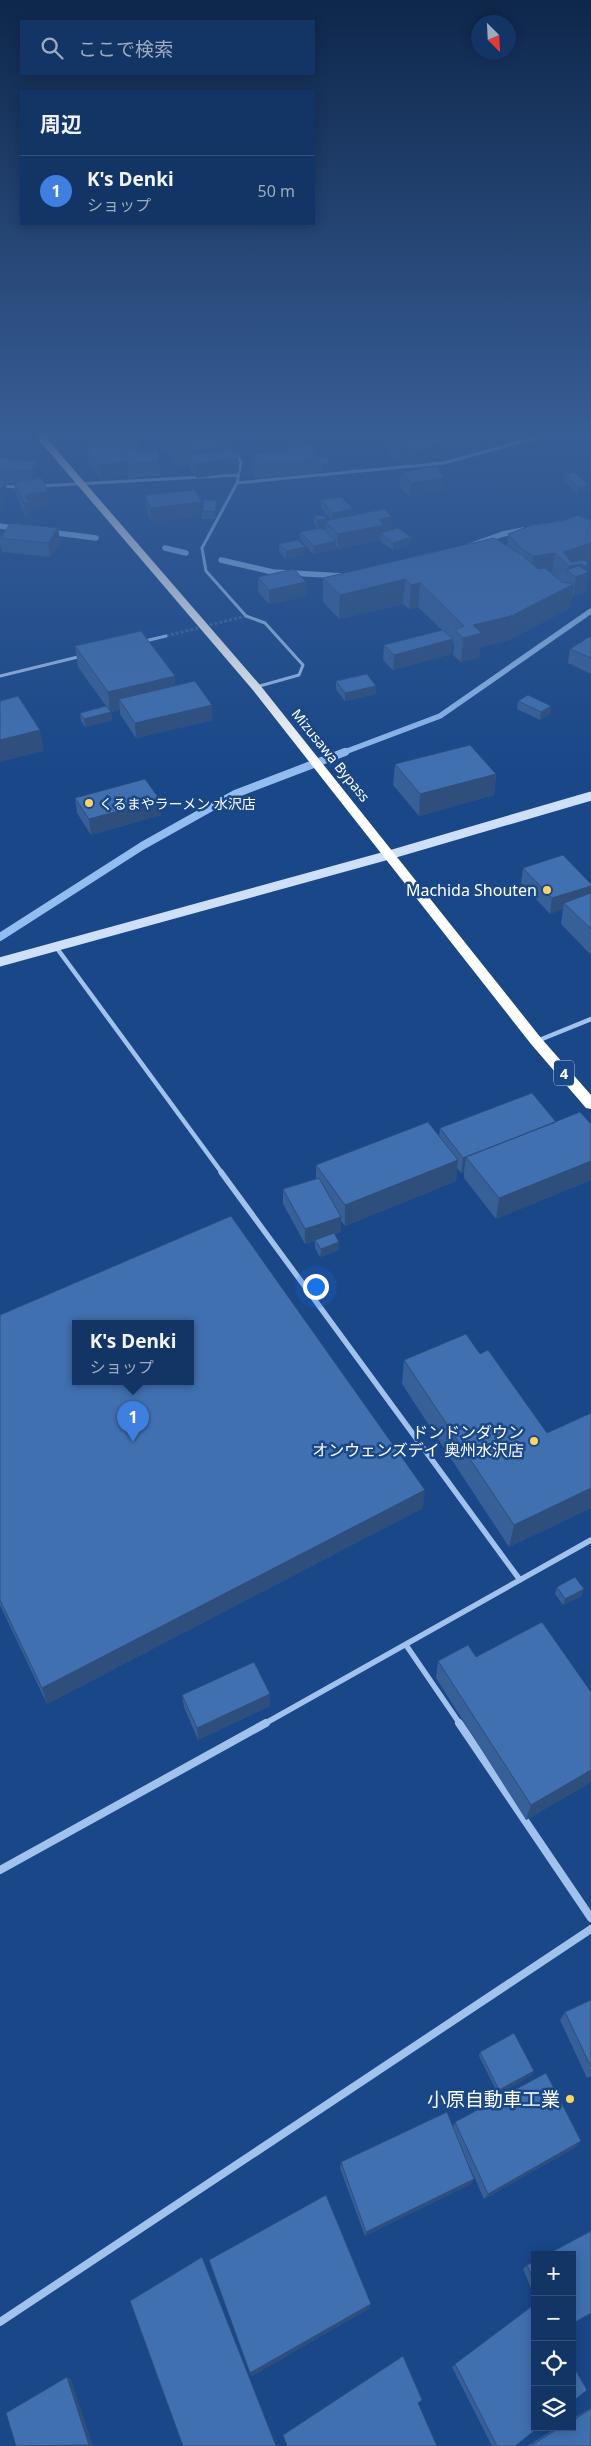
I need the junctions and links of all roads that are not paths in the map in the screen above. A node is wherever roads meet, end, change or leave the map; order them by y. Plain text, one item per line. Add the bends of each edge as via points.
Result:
1 (135, 547) edge
2 (202, 547) edge
3 (166, 636) tunnel mouth
4 (138, 642) edge
5 (83, 656) edge
6 (0, 676) edge
7 (256, 687) junction
8 (591, 796) edge
9 (389, 855) junction
10 (56, 947) junction
11 (0, 962) edge
12 (591, 1019) edge
13 (536, 1041) junction
14 (591, 1104) edge
15 (591, 1540) edge
16 (520, 1580) junction
17 (406, 1645) junction
18 (0, 1870) edge
19 (591, 1918) edge
20 (591, 1929) edge
21 (0, 2322) edge

1 - 7 highway, Mizusawa Bypass / 4
2 - 7 street via 206,571 246,616 265,623 303,665 299,675
3 - 4 street
5 - 6 street
7 - 9 highway, Mizusawa Bypass / 4
8 - 9 street
9 - 10 street
9 - 13 highway, Mizusawa Bypass / 4
10 - 11 street
10 - 16 street
12 - 13 street
13 - 14 highway, Mizusawa Bypass / 4
15 - 16 street
16 - 17 street
17 - 18 street
17 - 19 street
20 - 21 street

